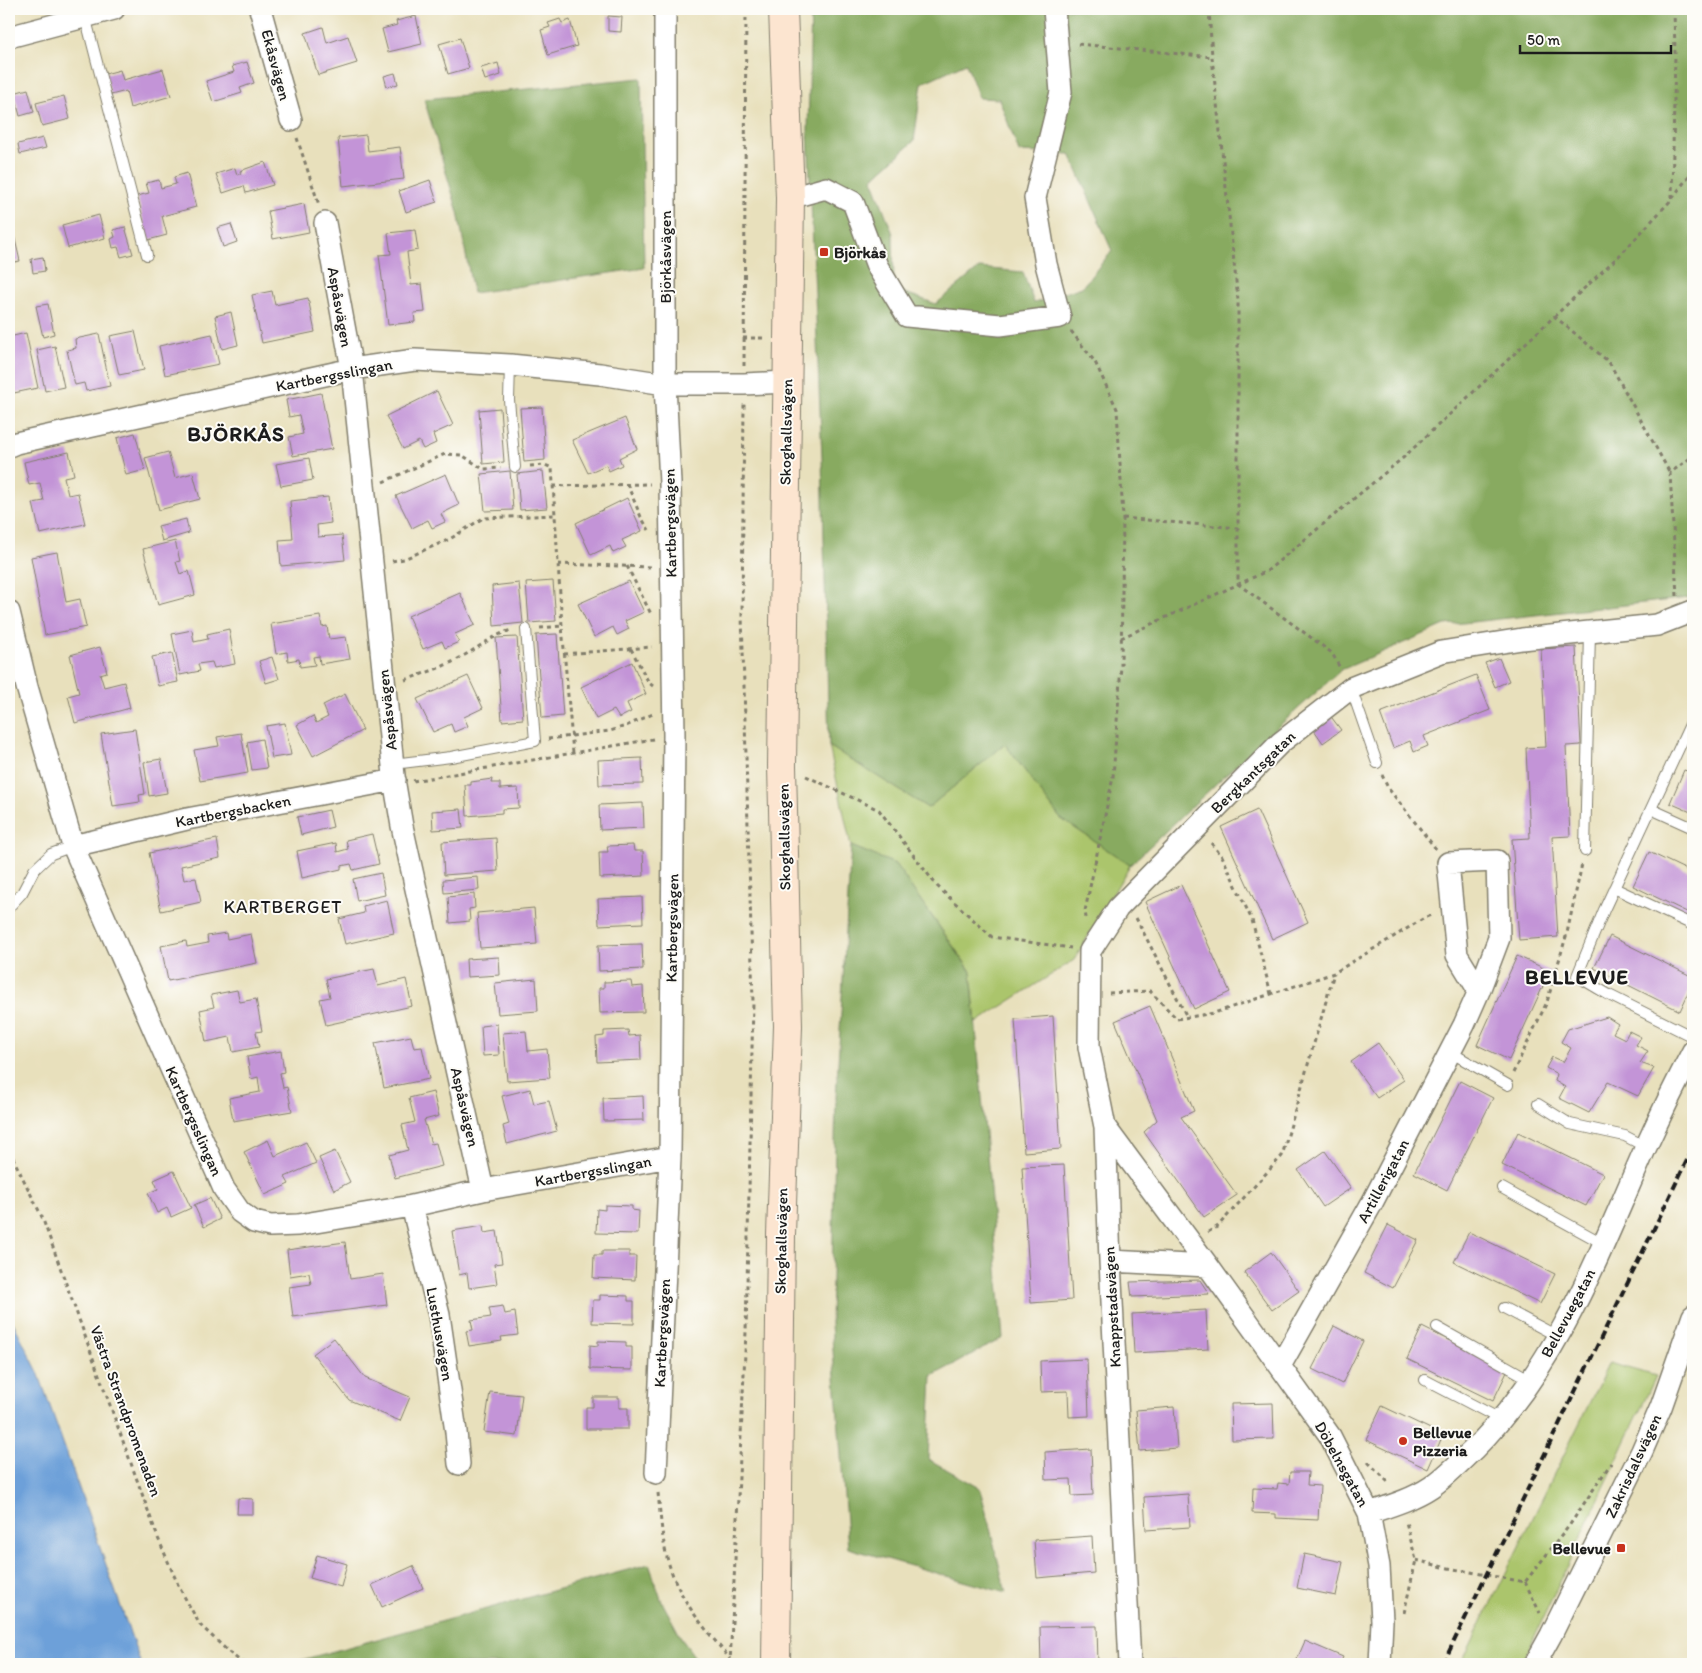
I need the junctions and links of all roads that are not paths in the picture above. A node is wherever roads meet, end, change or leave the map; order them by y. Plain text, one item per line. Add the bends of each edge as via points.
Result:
1 (114, 9) edge
2 (260, 9) edge
3 (665, 9) edge
4 (783, 9) edge
5 (1054, 9) edge
6 (72, 15) edge
7 (9, 37) edge
8 (291, 120) road end
9 (790, 198) junction
10 (325, 223) road end
11 (147, 255) dead end
12 (510, 365) junction
13 (352, 369) junction
14 (786, 382) junction
15 (666, 384) junction
16 (9, 446) edge
17 (515, 467) road end
18 (9, 612) edge
19 (1686, 614) edge
20 (526, 629) road end
21 (1590, 632) junction
22 (1351, 688) junction
23 (1693, 718) edge
24 (1377, 763) road end
25 (394, 776) junction
26 (1651, 809) junction
27 (1693, 828) edge
28 (73, 846) junction
29 (1585, 851) road end
30 (1614, 888) junction
31 (9, 907) edge
32 (1693, 925) edge
33 (1090, 950) joint
34 (1479, 992) junction
35 (1693, 1038) edge
36 (1693, 1051) edge
37 (1450, 1052) junction
38 (1508, 1085) road end
39 (1538, 1104) dead end
40 (1105, 1127) junction
41 (1646, 1147) junction
42 (670, 1157) junction
43 (1502, 1188) dead end
44 (483, 1190) junction
45 (412, 1206) junction
46 (1604, 1244) junction
47 (1110, 1261) junction
48 (1208, 1266) junction
49 (1504, 1308) dead end
50 (1693, 1316) edge
51 (1437, 1327) dead end
52 (1559, 1337) junction
53 (1280, 1366) junction
54 (1425, 1380) dead end
55 (1531, 1380) junction
56 (1502, 1420) junction
57 (459, 1464) dead end
58 (656, 1473) road end
59 (1369, 1513) junction
60 (776, 1664) edge
61 (1130, 1664) edge
62 (1380, 1664) edge
63 (1535, 1664) edge

1 - 6 street
2 - 8 street, Ekåsvägen
3 - 15 street, Björkåsvägen
4 - 9 main road, Skoghallsvägen
5 - 9 street via 1062,92 1035,198 1046,264 1060,317 1000,325 907,316 877,266 853,202 826,188
6 - 7 street
6 - 11 lane
9 - 14 main road, Skoghallsvägen
10 - 13 street, Aspåsvägen
12 - 13 street, Kartbergsslingan via 415,360
12 - 15 street, Kartbergsslingan
12 - 17 lane via 509,400
13 - 16 street, Kartbergsslingan
13 - 25 street, Aspåsvägen
14 - 15 street
14 - 60 main road, Skoghallsvägen via 782,766 788,1026 781,1235
15 - 42 street, Kartbergsvägen via 674,686
18 - 28 street, Kartbergsslingan
19 - 21 street, Bergkantsgatan via 1657,625
20 - 25 lane via 535,740 451,757
21 - 22 street, Bergkantsgatan via 1440,652
21 - 29 lane
22 - 24 lane
22 - 33 street, Bergkantsgatan via 1280,743 1118,908
23 - 26 lane
25 - 28 street, Kartbergsbacken
25 - 44 street, Aspåsvägen via 402,826
26 - 27 lane
26 - 30 lane
28 - 31 lane via 51,854 34,870 22,893
28 - 45 street, Kartbergsslingan via 224,1189 240,1212 254,1222 270,1226 298,1225
30 - 32 lane
30 - 35 lane via 1577,976
33 - 40 street, Knappstadsvägen via 1089,1046
34 - 34 street, Artillerigatan via 1499,938 1497,861 1448,863 1457,955
34 - 37 street, Artillerigatan
36 - 41 street, Bellevuegatan
37 - 38 lane
37 - 53 street, Artillerigatan via 1372,1204
39 - 41 lane via 1570,1124 1625,1136
40 - 47 street, Knappstadsvägen
40 - 48 street, Döbelnsgatan
41 - 46 street, Bellevuegatan
42 - 44 street, Kartbergsslingan
42 - 58 street, Kartbergsvägen
43 - 46 lane
44 - 45 street, Kartbergsslingan
45 - 57 street, Lusthusvägen via 439,1315
46 - 52 street, Bellevuegatan
47 - 48 street
47 - 61 street, Knappstadsvägen
48 - 53 street, Döbelnsgatan
49 - 52 lane
50 - 63 street, Zakrisdalsvägen via 1642,1451
51 - 55 lane
52 - 55 street, Bellevuegatan
53 - 59 street, Döbelnsgatan via 1330,1436
54 - 56 lane
55 - 56 street, Bellevuegatan
56 - 59 street, Bellevuegatan via 1430,1488
59 - 62 street, Döbelnsgatan via 1379,1566

